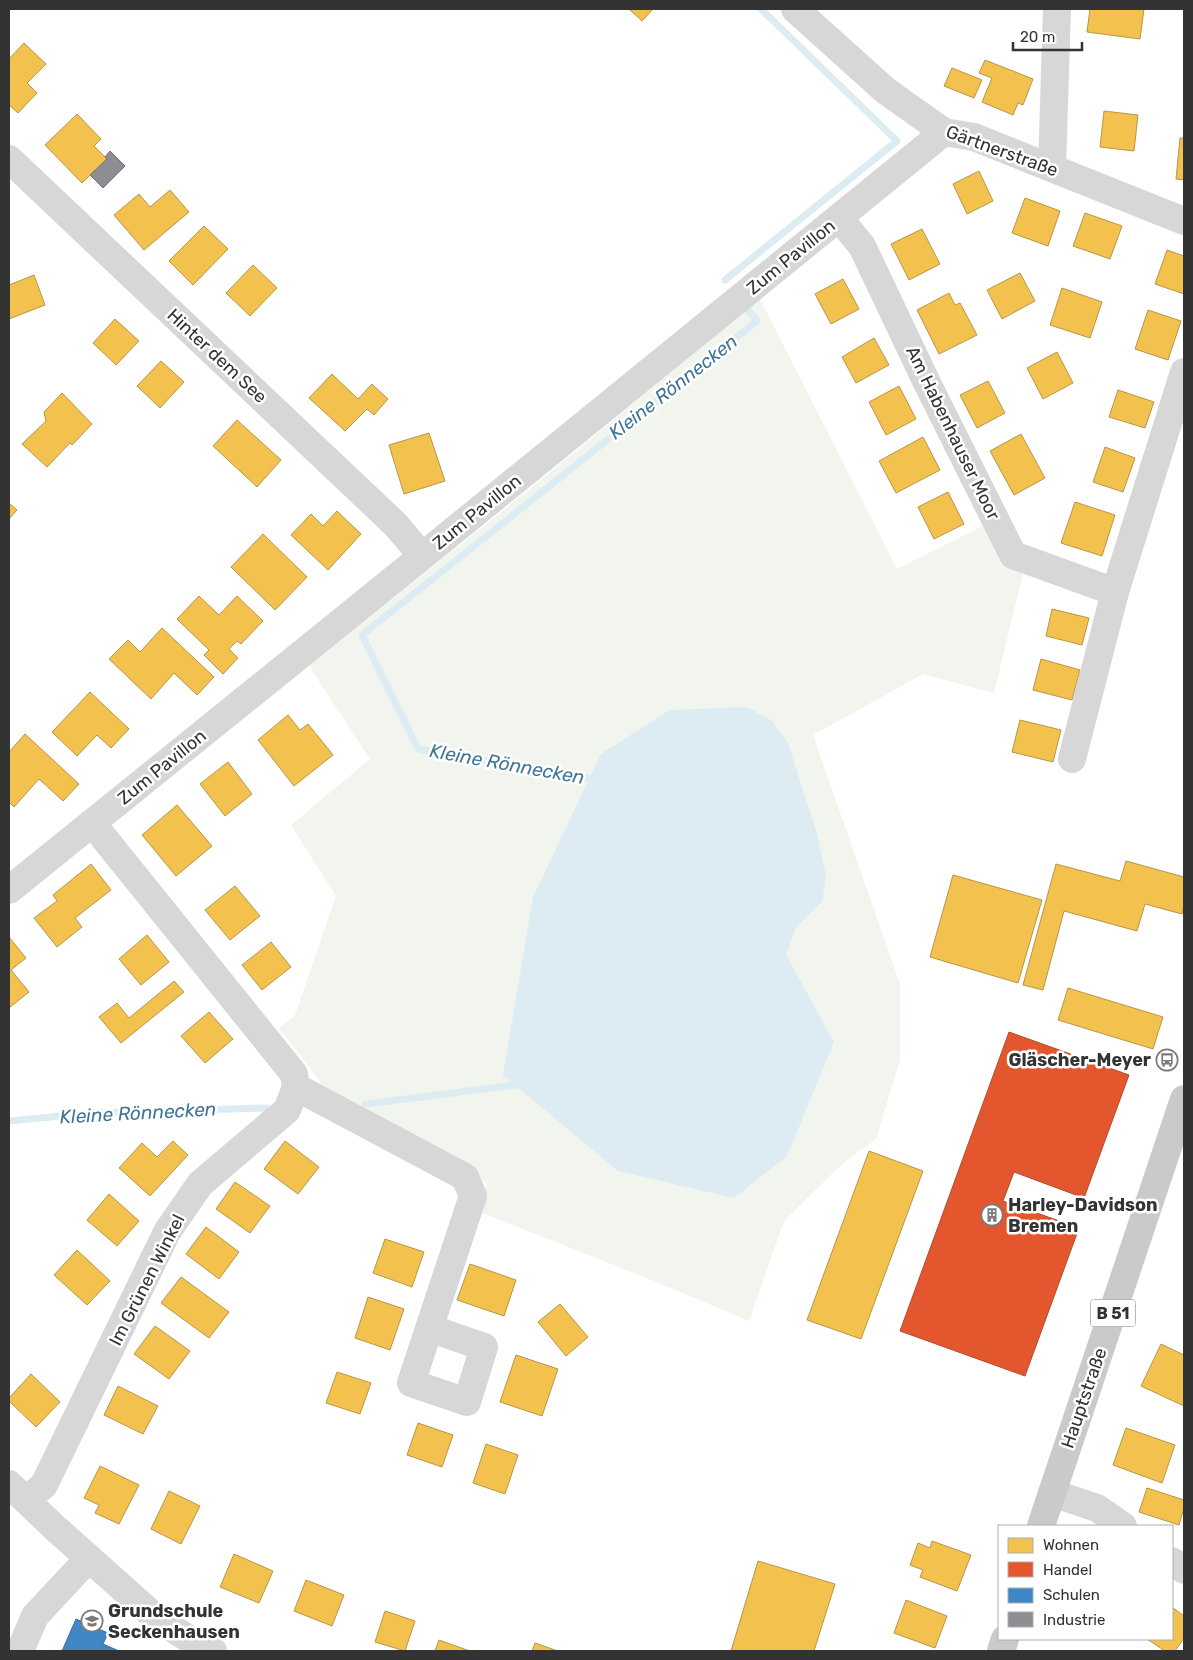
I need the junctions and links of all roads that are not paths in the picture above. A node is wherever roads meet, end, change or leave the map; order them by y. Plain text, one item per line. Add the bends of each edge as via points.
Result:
1 (795, 9) edge
2 (1057, 9) edge
3 (944, 132) junction
4 (9, 159) edge
5 (1052, 168) junction
6 (839, 218) junction
7 (1184, 221) edge
8 (1184, 372) edge
9 (422, 556) junction
10 (1114, 592) junction
11 (1072, 759) dead end
12 (92, 823) junction
13 (9, 890) edge
14 (296, 1087) junction
15 (1184, 1099) edge
16 (429, 1328) dead end
17 (17, 1492) edge
18 (1052, 1493) junction
19 (1041, 1525) edge
20 (1122, 1525) edge
21 (89, 1558) junction
22 (1173, 1562) edge
23 (1184, 1570) edge
24 (20, 1651) edge
25 (213, 1651) edge

1 - 3 street, Gärtnerstraße via 886,91
2 - 5 street
3 - 5 street, Gärtnerstraße via 974,137
3 - 6 street, Zum Pavillon
4 - 9 street, Hinter dem See via 396,525
5 - 7 street, Gärtnerstraße
6 - 9 street, Zum Pavillon
6 - 10 street, Am Habenhauser Moor via 862,246 1013,555
8 - 10 street
9 - 12 street, Zum Pavillon
10 - 11 street
12 - 13 street, Zum Pavillon
12 - 14 street via 294,1074
14 - 16 street via 465,1177 473,1196
14 - 17 street, Im Grünen Winkel via 287,1110 200,1184 167,1232 44,1485
15 - 18 main road, Hauptstraße / B 51
17 - 21 street
18 - 19 main road, Hauptstraße / B 51
18 - 20 street via 1097,1508
21 - 24 street via 35,1616
21 - 25 street via 156,1618
22 - 23 street

